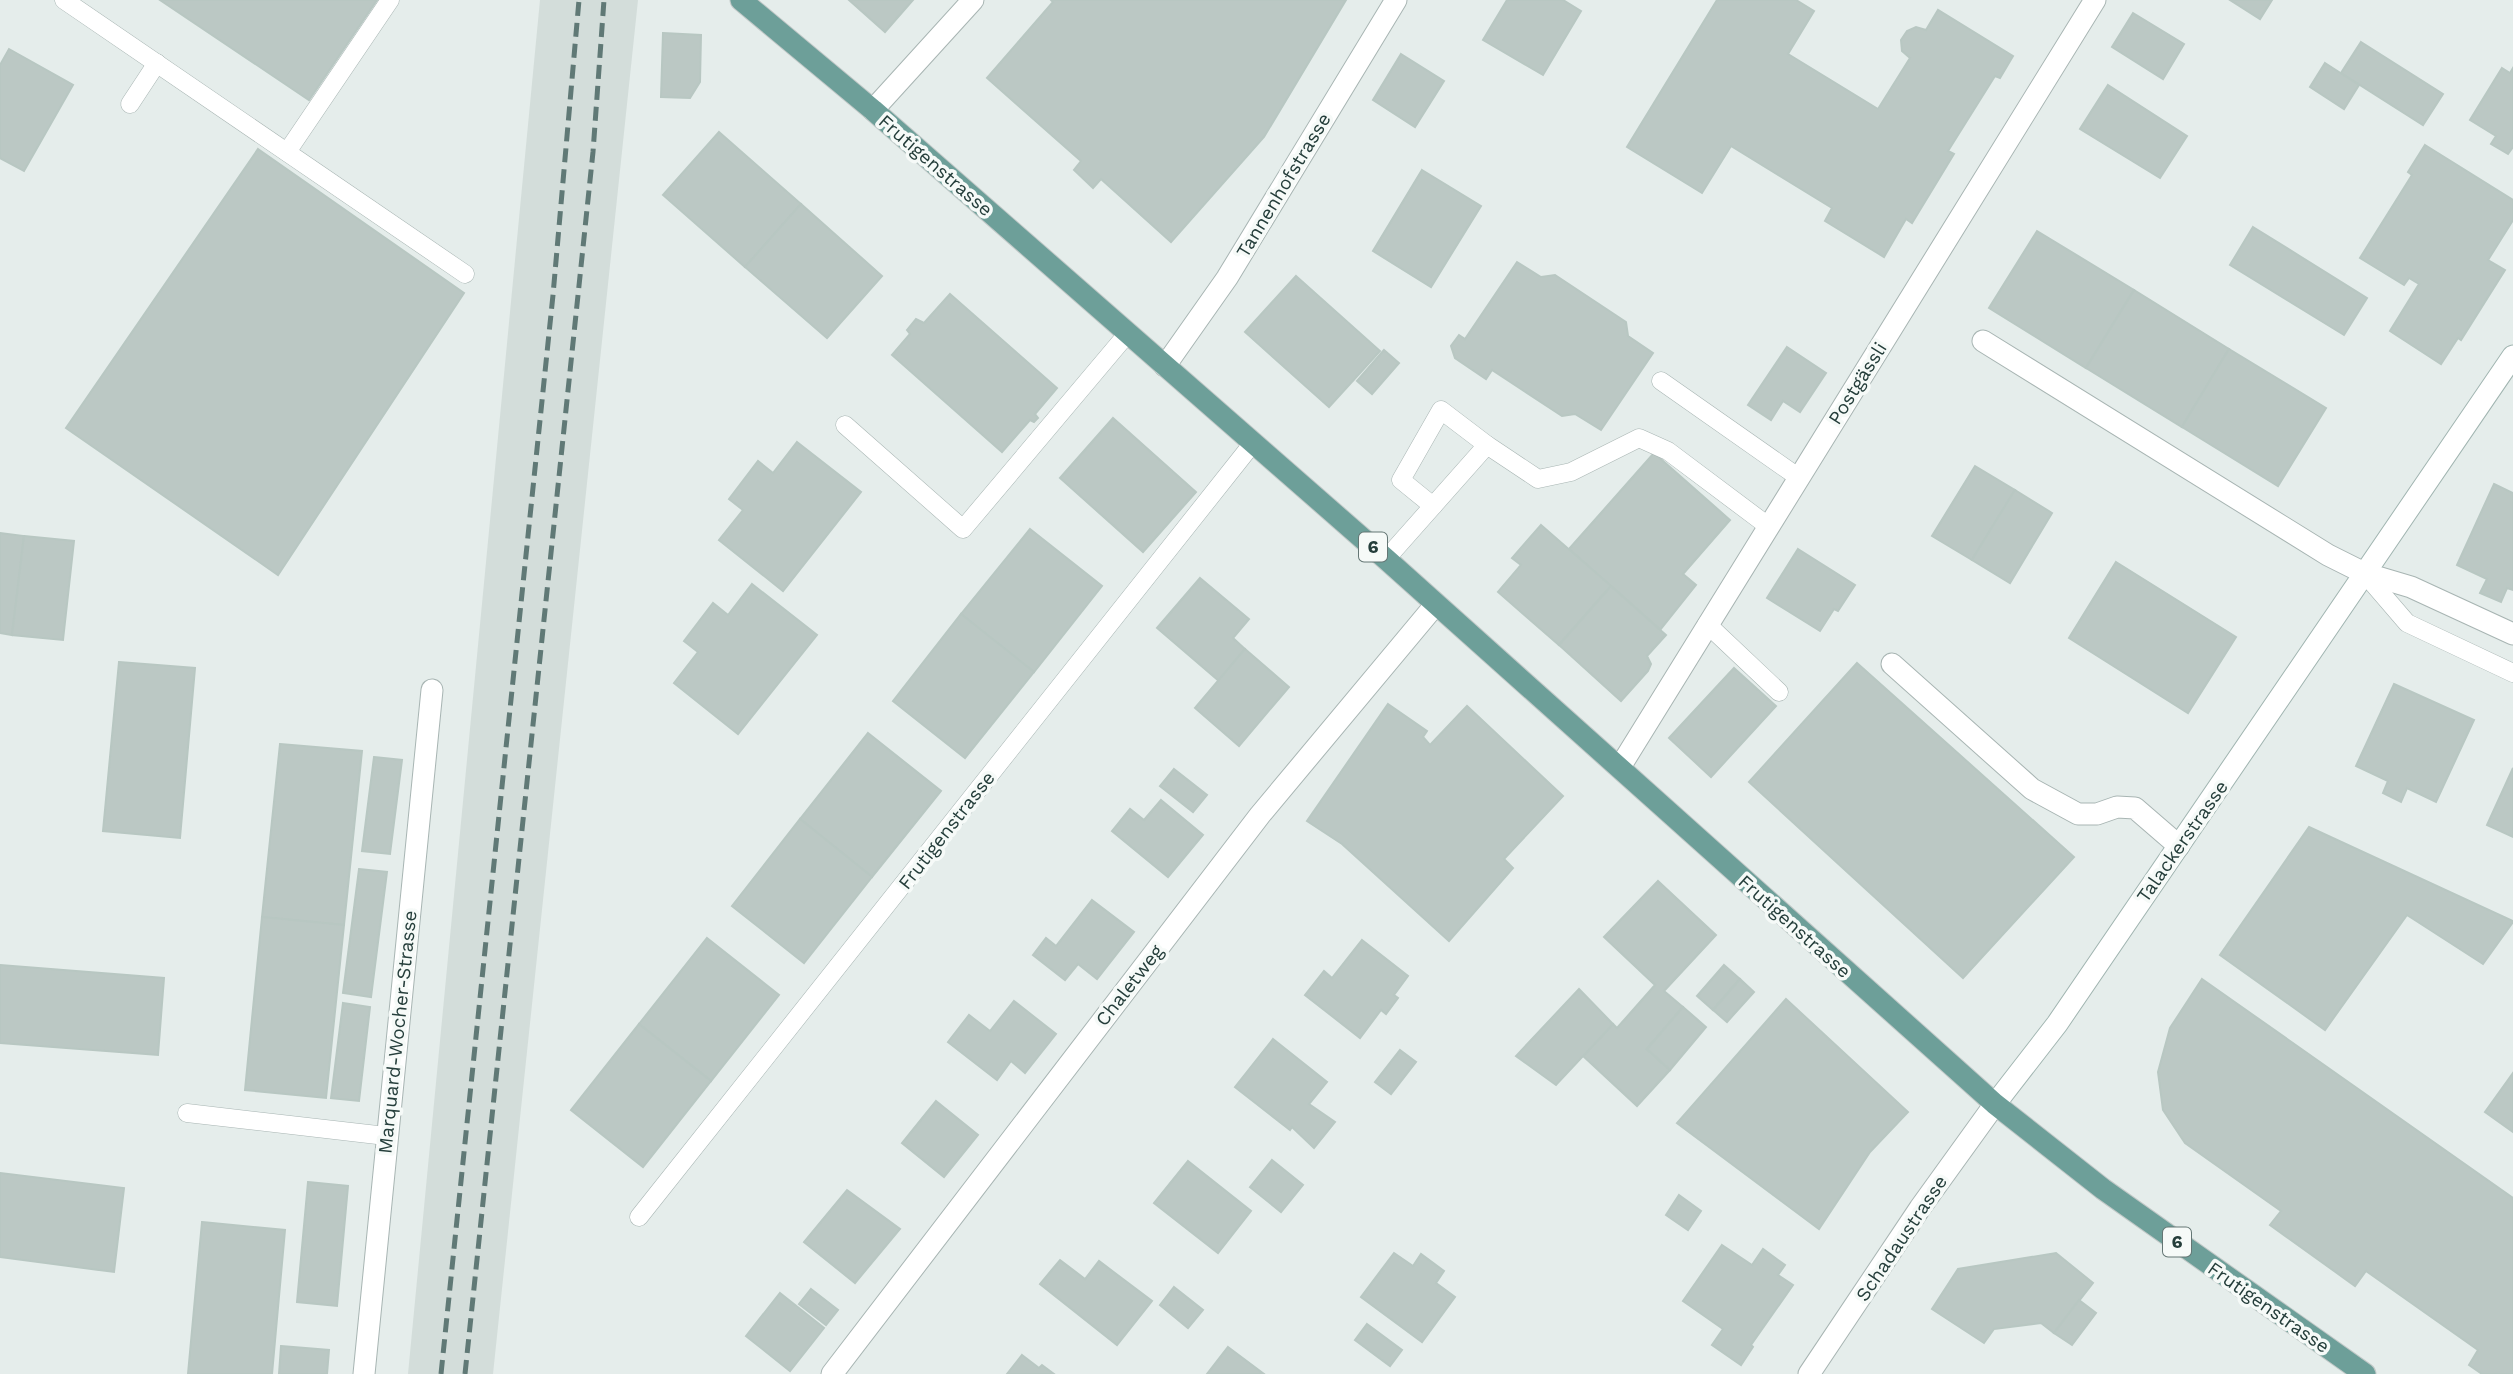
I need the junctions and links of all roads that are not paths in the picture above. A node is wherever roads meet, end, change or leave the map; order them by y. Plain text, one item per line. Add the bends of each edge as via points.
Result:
1 (64, 0) edge
2 (390, 0) edge
3 (741, 0) edge
4 (973, 0) edge
5 (1396, 0) edge
6 (2095, 0) edge
7 (157, 63) junction
8 (130, 104) dead end
9 (873, 110) junction
10 (287, 152) junction
11 (465, 274) dead end
12 (1128, 333) junction
13 (1983, 341) dead end
14 (2513, 356) edge
15 (1165, 366) junction
16 (1661, 381) dead end
17 (845, 425) dead end
18 (1253, 443) junction
19 (1487, 445) junction
20 (1798, 477) junction
21 (1433, 506) junction
22 (1768, 526) junction
23 (1386, 559) junction
24 (2364, 573) junction
25 (1436, 604) junction
26 (1707, 624) junction
27 (2513, 634) edge
28 (1892, 664) dead end
29 (2513, 673) edge
30 (432, 690) dead end
31 (1779, 692) dead end
32 (1620, 767) junction
33 (2179, 846) junction
34 (1995, 1104) junction
35 (187, 1113) dead end
36 (386, 1136) junction
37 (639, 1217) dead end
38 (364, 1374) edge
39 (832, 1374) edge
40 (1809, 1374) edge
41 (2365, 1374) edge

1 - 7 lane
2 - 10 lane
3 - 9 main road, Frutigenstrasse / 6
4 - 9 street
5 - 15 street, Tannenhofstrasse via 1227,278
6 - 20 street, Postgässli
7 - 8 lane
7 - 10 lane
9 - 12 main road, Frutigenstrasse / 6
10 - 11 lane
12 - 15 main road, Frutigenstrasse / 6
12 - 17 lane via 963,529
13 - 24 street
14 - 24 street, Talackerstrasse
15 - 18 main road, Frutigenstrasse / 6
16 - 20 lane
18 - 23 main road, Frutigenstrasse / 6
18 - 37 lane, Frutigenstrasse
19 - 21 lane
19 - 21 lane via 1441,410 1401,480
19 - 22 lane via 1538,479 1571,472 1639,438 1668,451
20 - 22 street, Postgässli
21 - 23 lane
22 - 26 street, Postgässli
23 - 25 main road, Frutigenstrasse / 6
24 - 27 street via 2412,587
24 - 29 lane via 2407,622
24 - 33 street, Talackerstrasse
25 - 32 main road, Frutigenstrasse / 6
25 - 39 street, Chaletweg via 1260,815
26 - 31 lane
26 - 32 street, Postgässli
28 - 33 street via 2032,789 2078,814 2135,808
30 - 36 street, Marquard-Wocher-Strasse
32 - 34 main road, Frutigenstrasse / 6
33 - 34 street, Talackerstrasse via 2057,1024
34 - 40 street, Schadaustrasse
34 - 41 main road, Frutigenstrasse / 6 via 2103,1189
35 - 36 lane
36 - 38 street, Marquard-Wocher-Strasse

